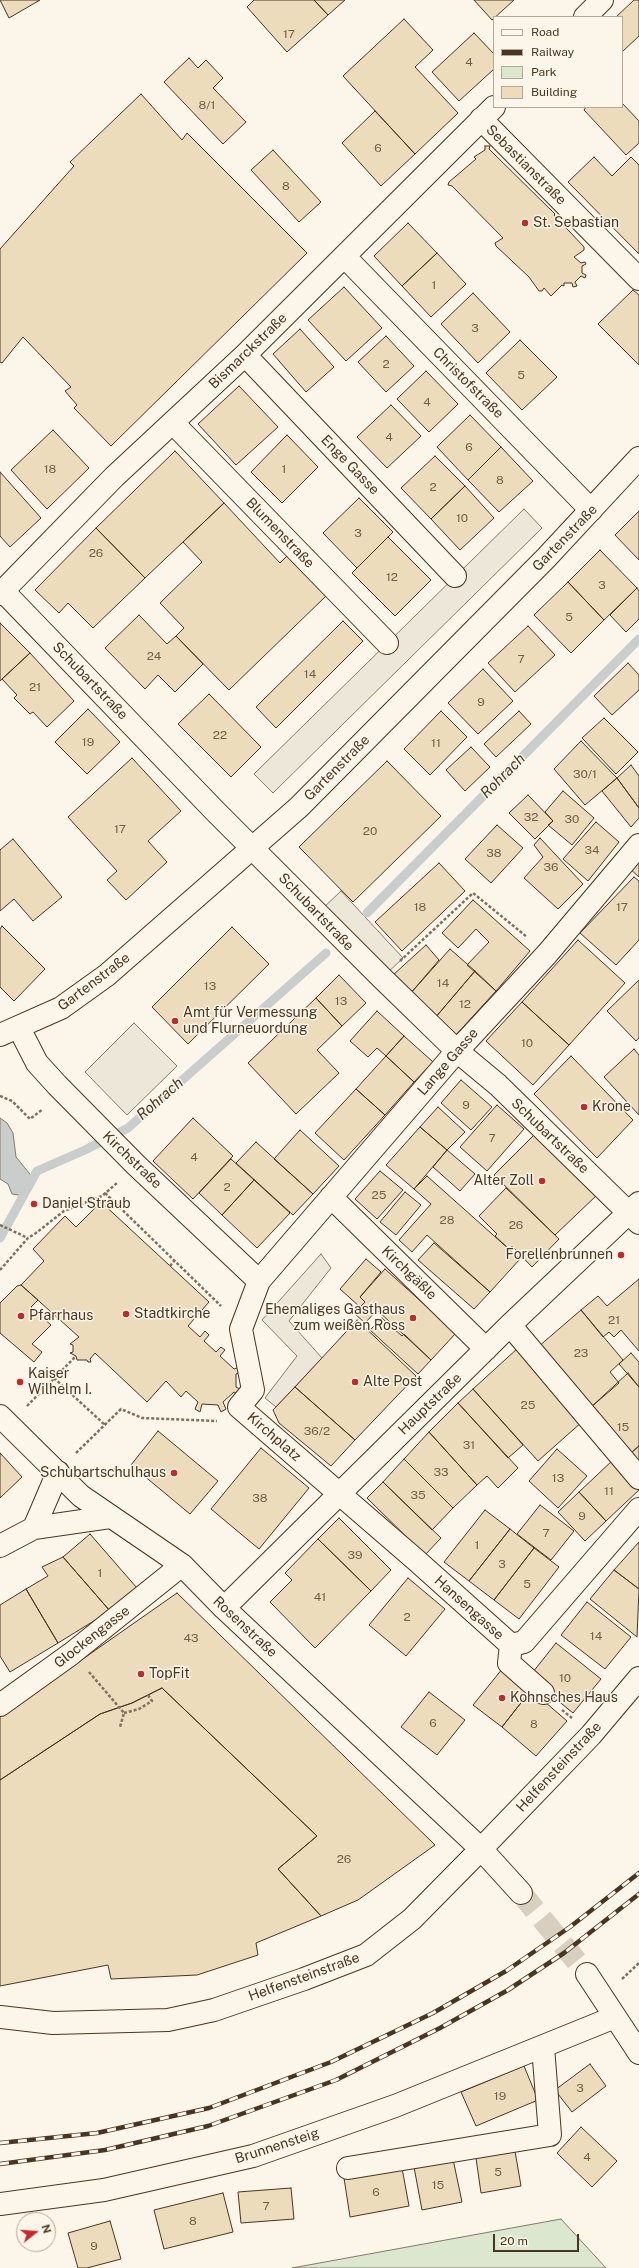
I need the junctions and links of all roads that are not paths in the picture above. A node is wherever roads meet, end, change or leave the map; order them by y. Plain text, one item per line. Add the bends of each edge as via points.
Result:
1 (602, 0) edge
2 (586, 16) edge
3 (488, 113) edge
4 (345, 257) junction
5 (639, 279) edge
6 (245, 355) junction
7 (173, 423) junction
8 (639, 458) edge
9 (591, 510) junction
10 (455, 576) dead end
11 (2, 592) edge
12 (387, 643) dead end
13 (639, 845) edge
14 (254, 848) junction
15 (10, 1031) edge
16 (457, 1051) junction
17 (331, 1198) junction
18 (636, 1213) edge
19 (259, 1281) junction
20 (510, 1325) junction
21 (486, 1349) junction
22 (4, 1420) edge
23 (58, 1472) junction
24 (639, 1478) edge
25 (339, 1493) junction
26 (639, 1509) edge
27 (110, 1516) junction
28 (34, 1528) junction
29 (0, 1546) edge
30 (182, 1565) junction
31 (224, 1608) junction
32 (511, 1646) junction
33 (639, 1678) edge
34 (544, 1693) dead end
35 (0, 1705) edge
36 (480, 1849) junction
37 (521, 1893) tunnel mouth
38 (587, 1974) tunnel mouth
39 (0, 2017) edge
40 (615, 2018) junction
41 (543, 2046) junction
42 (639, 2053) edge
43 (348, 2168) dead end
44 (0, 2204) edge

1 - 2 street
3 - 4 street, Bismarckstraße
3 - 5 street, Sebastianstraße
4 - 6 street, Bismarckstraße
4 - 9 street, Christofstraße
6 - 7 street, Bismarckstraße
6 - 10 street, Enge Gasse
7 - 11 street, Bismarckstraße via 114,477
7 - 12 street, Blumenstraße
8 - 9 street, Gartenstraße
9 - 14 street, Gartenstraße via 299,807
11 - 14 street, Schubartstraße
13 - 16 street, Lange Gasse via 547,954
14 - 15 street, Gartenstraße via 107,975 61,1008
14 - 16 street, Schubartstraße
15 - 19 street, Kirchstraße via 102,1131
16 - 17 street, Lange Gasse
16 - 18 street, Schubartstraße via 498,1085
17 - 19 street, Lange Gasse
17 - 21 street, Kirchgäßle
18 - 20 street, Hauptstraße
19 - 25 street, Kirchplatz via 241,1329 253,1390 239,1408
20 - 21 street, Hauptstraße
20 - 24 street
21 - 25 street, Hauptstraße
22 - 23 street, Rosenstraße
23 - 27 street, Rosenstraße via 81,1496
23 - 28 street
25 - 31 street, Hauptstraße
25 - 32 street, Hansengasse
26 - 32 street, Hansengasse via 524,1642
27 - 28 street
27 - 30 street, Rosenstraße
28 - 29 street
30 - 31 street, Rosenstraße
30 - 35 street, Glockengasse via 71,1654
31 - 36 street, Rosenstraße
32 - 34 street via 509,1664
33 - 36 street, Helfensteinstraße via 591,1735
36 - 37 street
36 - 39 street, Helfensteinstraße via 412,1919 366,1955 304,1979 214,2010 168,2020 53,2023
38 - 40 street
40 - 41 street, Brunnensteig
40 - 42 street
41 - 43 street via 550,2135
41 - 44 street, Brunnensteig via 395,2106 253,2156 104,2190

